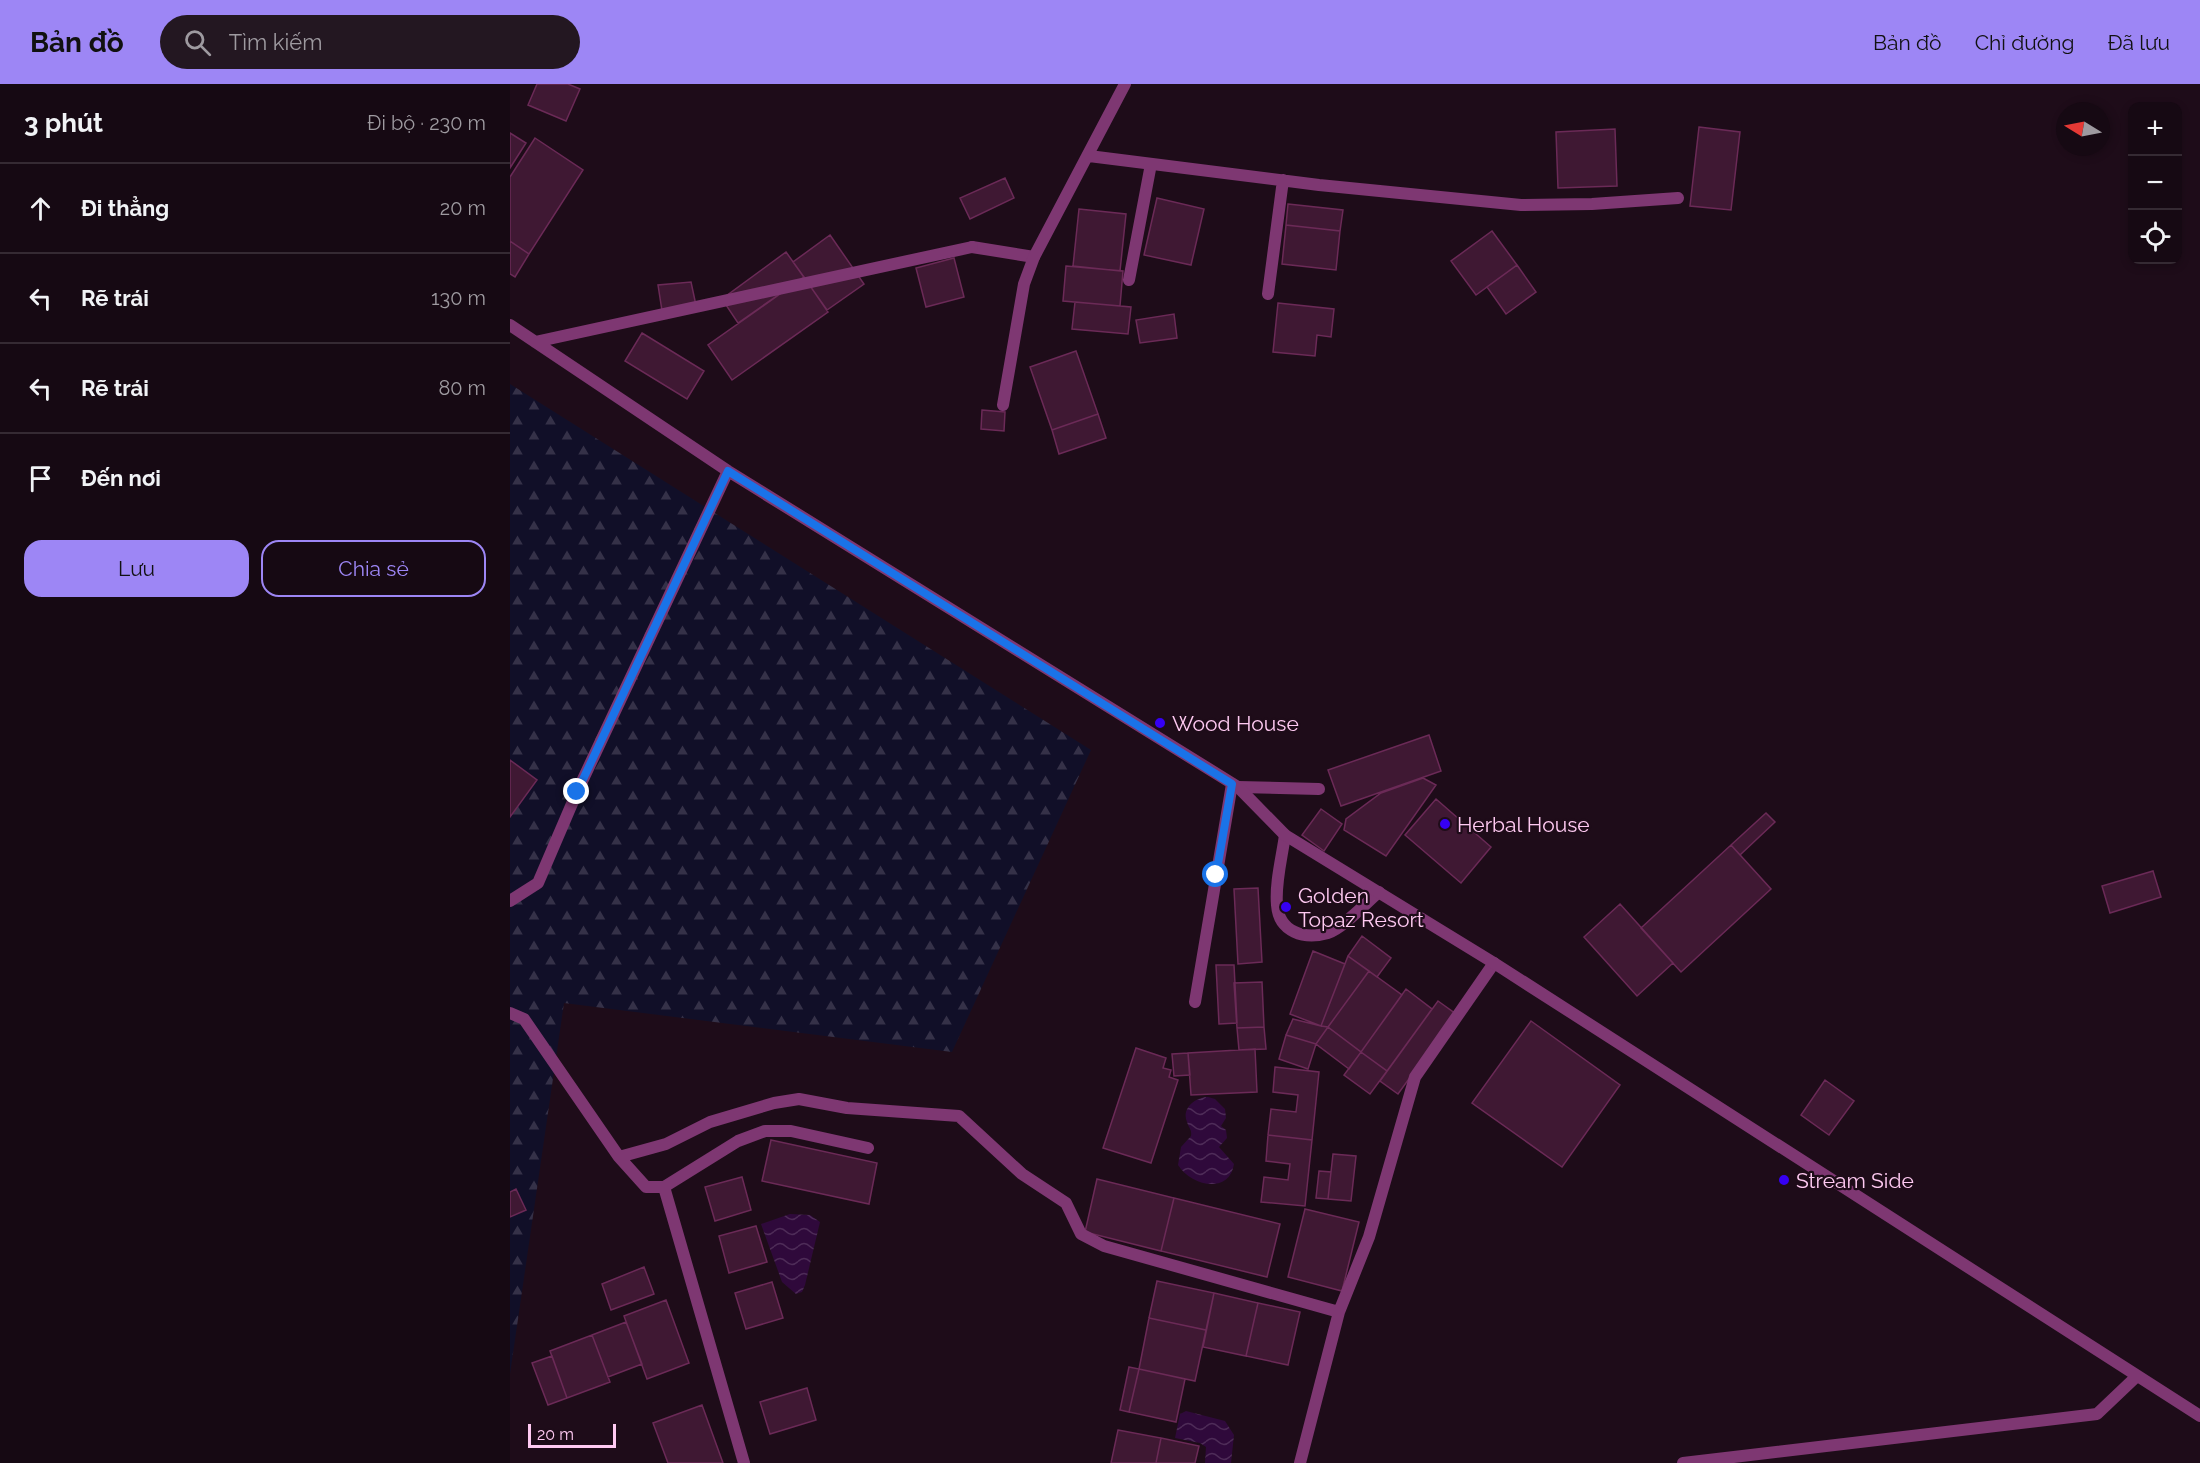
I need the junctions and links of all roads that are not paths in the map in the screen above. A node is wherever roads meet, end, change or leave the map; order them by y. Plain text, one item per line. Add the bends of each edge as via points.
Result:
1 (1125, 84) edge
2 (1089, 156) junction
3 (1151, 164) junction
4 (1283, 180) junction
5 (1678, 198) dead end
6 (1034, 257) junction
7 (1130, 280) dead end
8 (1268, 294) dead end
9 (510, 325) edge
10 (535, 342) junction
11 (1003, 405) dead end
12 (728, 471) junction
13 (1235, 785) junction
14 (1319, 789) dead end
15 (1285, 835) junction
16 (1379, 892) junction
17 (510, 901) edge
18 (1494, 963) junction
19 (1195, 1002) dead end
20 (510, 1013) edge
21 (868, 1148) dead end
22 (619, 1157) junction
23 (664, 1187) junction
24 (1339, 1312) junction
25 (2137, 1376) junction
26 (2200, 1416) edge
27 (744, 1463) edge
28 (1300, 1463) edge
29 (1683, 1463) edge

1 - 2 street
2 - 3 street
2 - 6 street
3 - 4 street
3 - 7 street
4 - 5 street via 1521,205
4 - 8 street
6 - 10 street via 972,247
6 - 11 street via 1024,284
9 - 10 street
10 - 12 street
12 - 13 street
12 - 17 street via 538,883
13 - 14 street
13 - 15 street
13 - 19 street
15 - 16 street
15 - 16 street via 1277,903 1280,919 1288,930 1302,936 1330,933
16 - 18 street
18 - 24 street via 1415,1077 1369,1237
18 - 25 street
20 - 22 street via 524,1019
21 - 23 street via 791,1131 765,1131 738,1141
22 - 23 street via 646,1187
22 - 24 street via 666,1144 710,1122 774,1103 799,1100 848,1108 960,1116 1022,1174 1066,1203 1081,1234 1096,1242
23 - 27 street
24 - 28 street
25 - 26 street
25 - 29 street via 2097,1414

